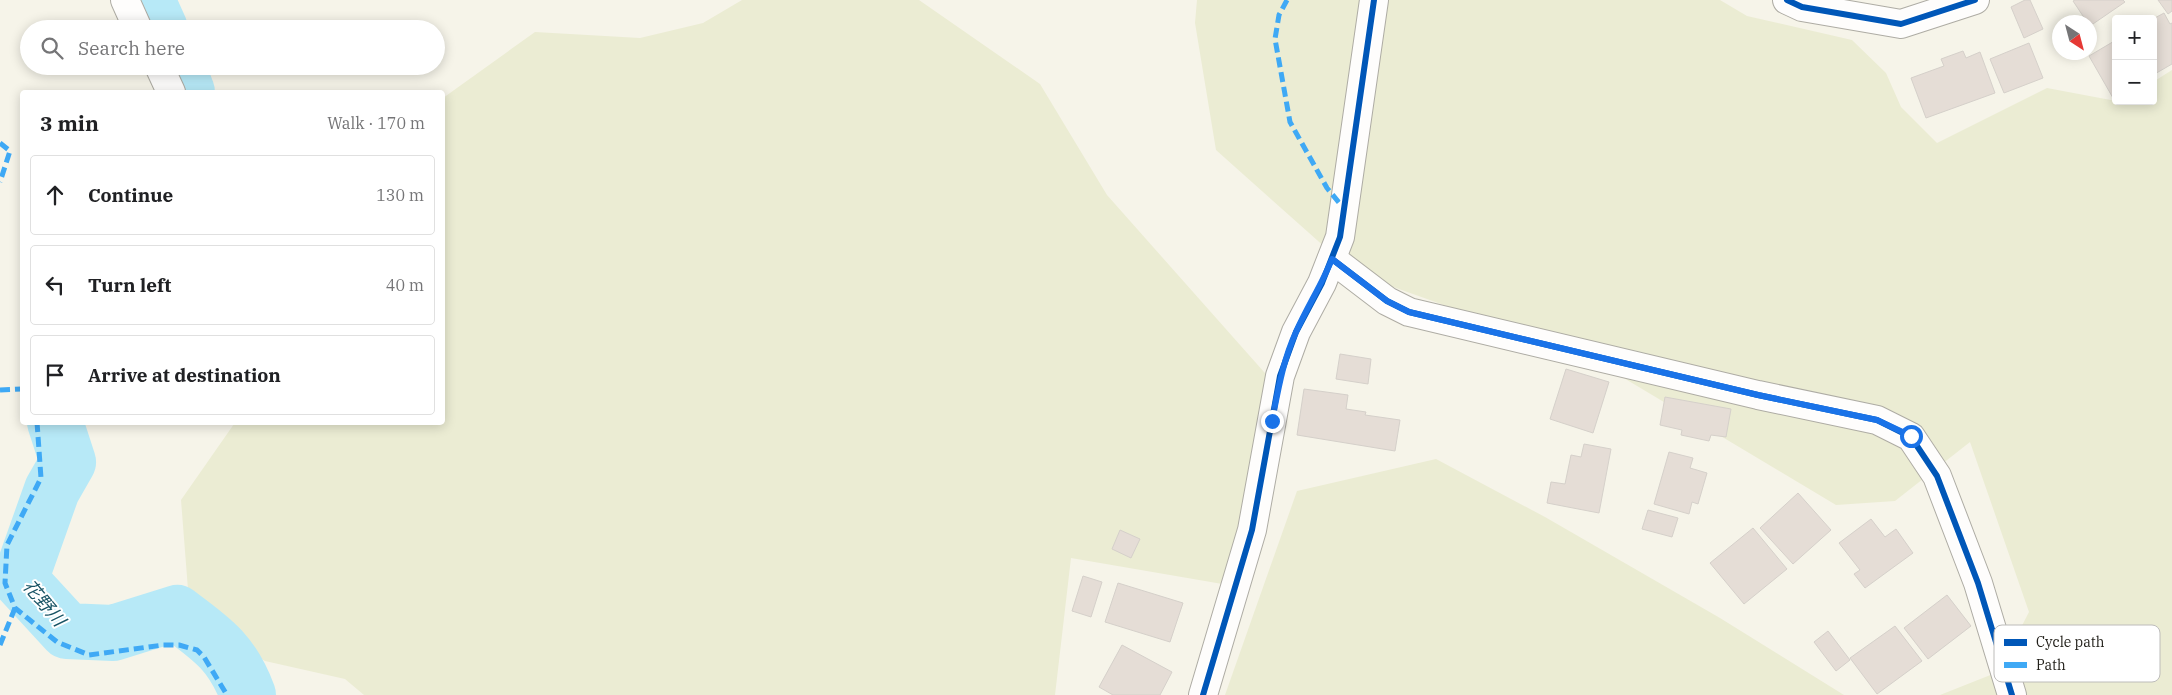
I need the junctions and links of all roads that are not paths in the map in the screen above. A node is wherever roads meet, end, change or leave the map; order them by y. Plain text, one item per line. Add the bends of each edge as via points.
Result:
1 (125, 0) edge
2 (1374, 0) edge
3 (1787, 0) edge
4 (1975, 0) edge
5 (134, 20) edge
6 (164, 75) edge
7 (171, 90) edge
8 (1332, 259) junction
9 (1994, 636) edge
10 (2008, 682) edge
11 (1202, 695) edge
12 (2012, 695) edge

1 - 5 street
2 - 8 street via 1345,210
3 - 4 street via 1802,7 1901,24
6 - 7 street
8 - 9 street via 1387,301 1409,312 1877,420 1911,436 1937,476 1978,583
8 - 11 street via 1296,332 1280,376 1252,530
10 - 12 street

